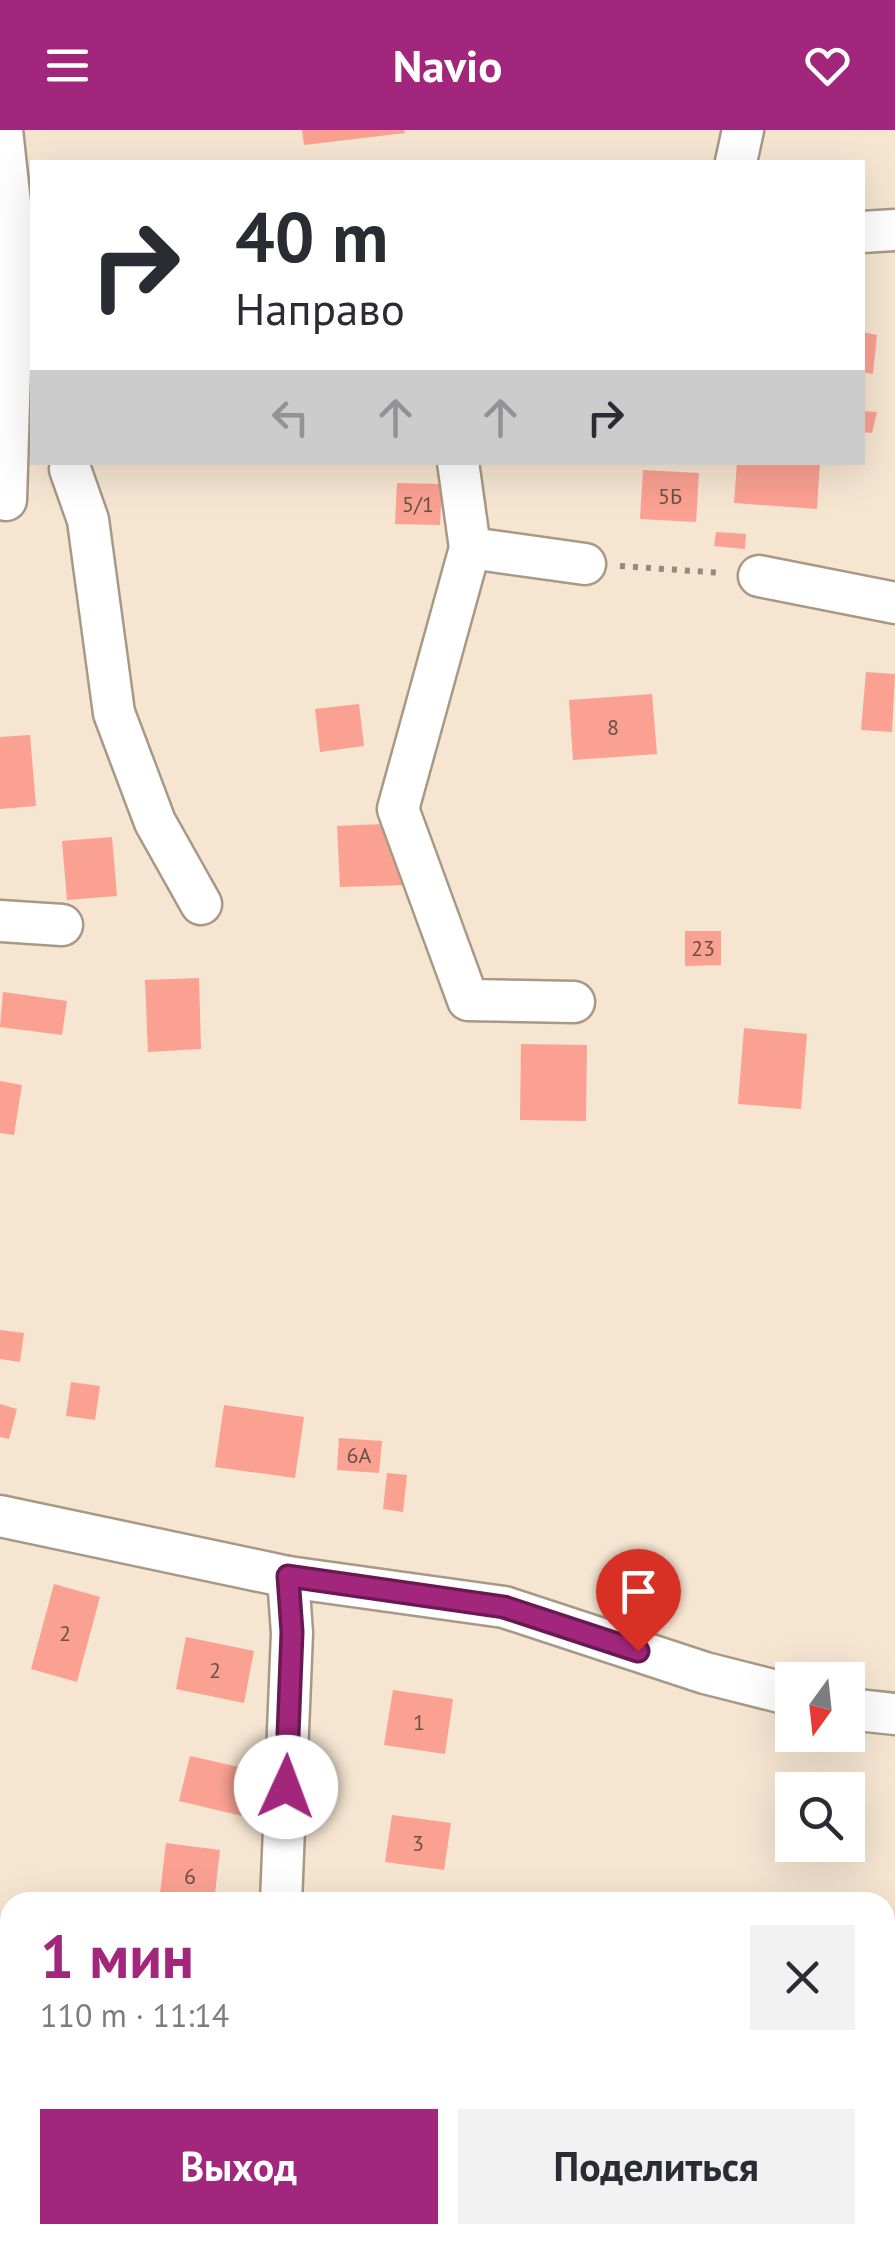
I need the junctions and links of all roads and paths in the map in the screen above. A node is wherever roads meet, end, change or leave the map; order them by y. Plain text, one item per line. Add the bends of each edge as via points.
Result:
1 (2, 130) edge
2 (743, 130) edge
3 (736, 160) edge
4 (895, 230) edge
5 (865, 232) edge
6 (458, 465) edge
7 (76, 466) edge
8 (3, 501) edge
9 (470, 548) junction
10 (585, 564) joint
11 (759, 576) joint
12 (895, 603) edge
13 (202, 904) dead end
14 (0, 921) edge
15 (62, 925) dead end
16 (574, 1002) dead end
17 (0, 1516) edge
18 (288, 1576) junction
19 (775, 1691) edge
20 (865, 1710) edge
21 (895, 1714) edge
22 (281, 1892) edge

1 - 8 street via 14,240
2 - 3 street
4 - 5 street
6 - 9 street
7 - 8 street
7 - 13 street via 114,713 155,822
9 - 10 street
9 - 16 street via 398,809 468,1000
10 - 11 path
11 - 12 street
14 - 15 street
17 - 18 street
18 - 19 street via 504,1607
18 - 22 street via 292,1632
20 - 21 street

